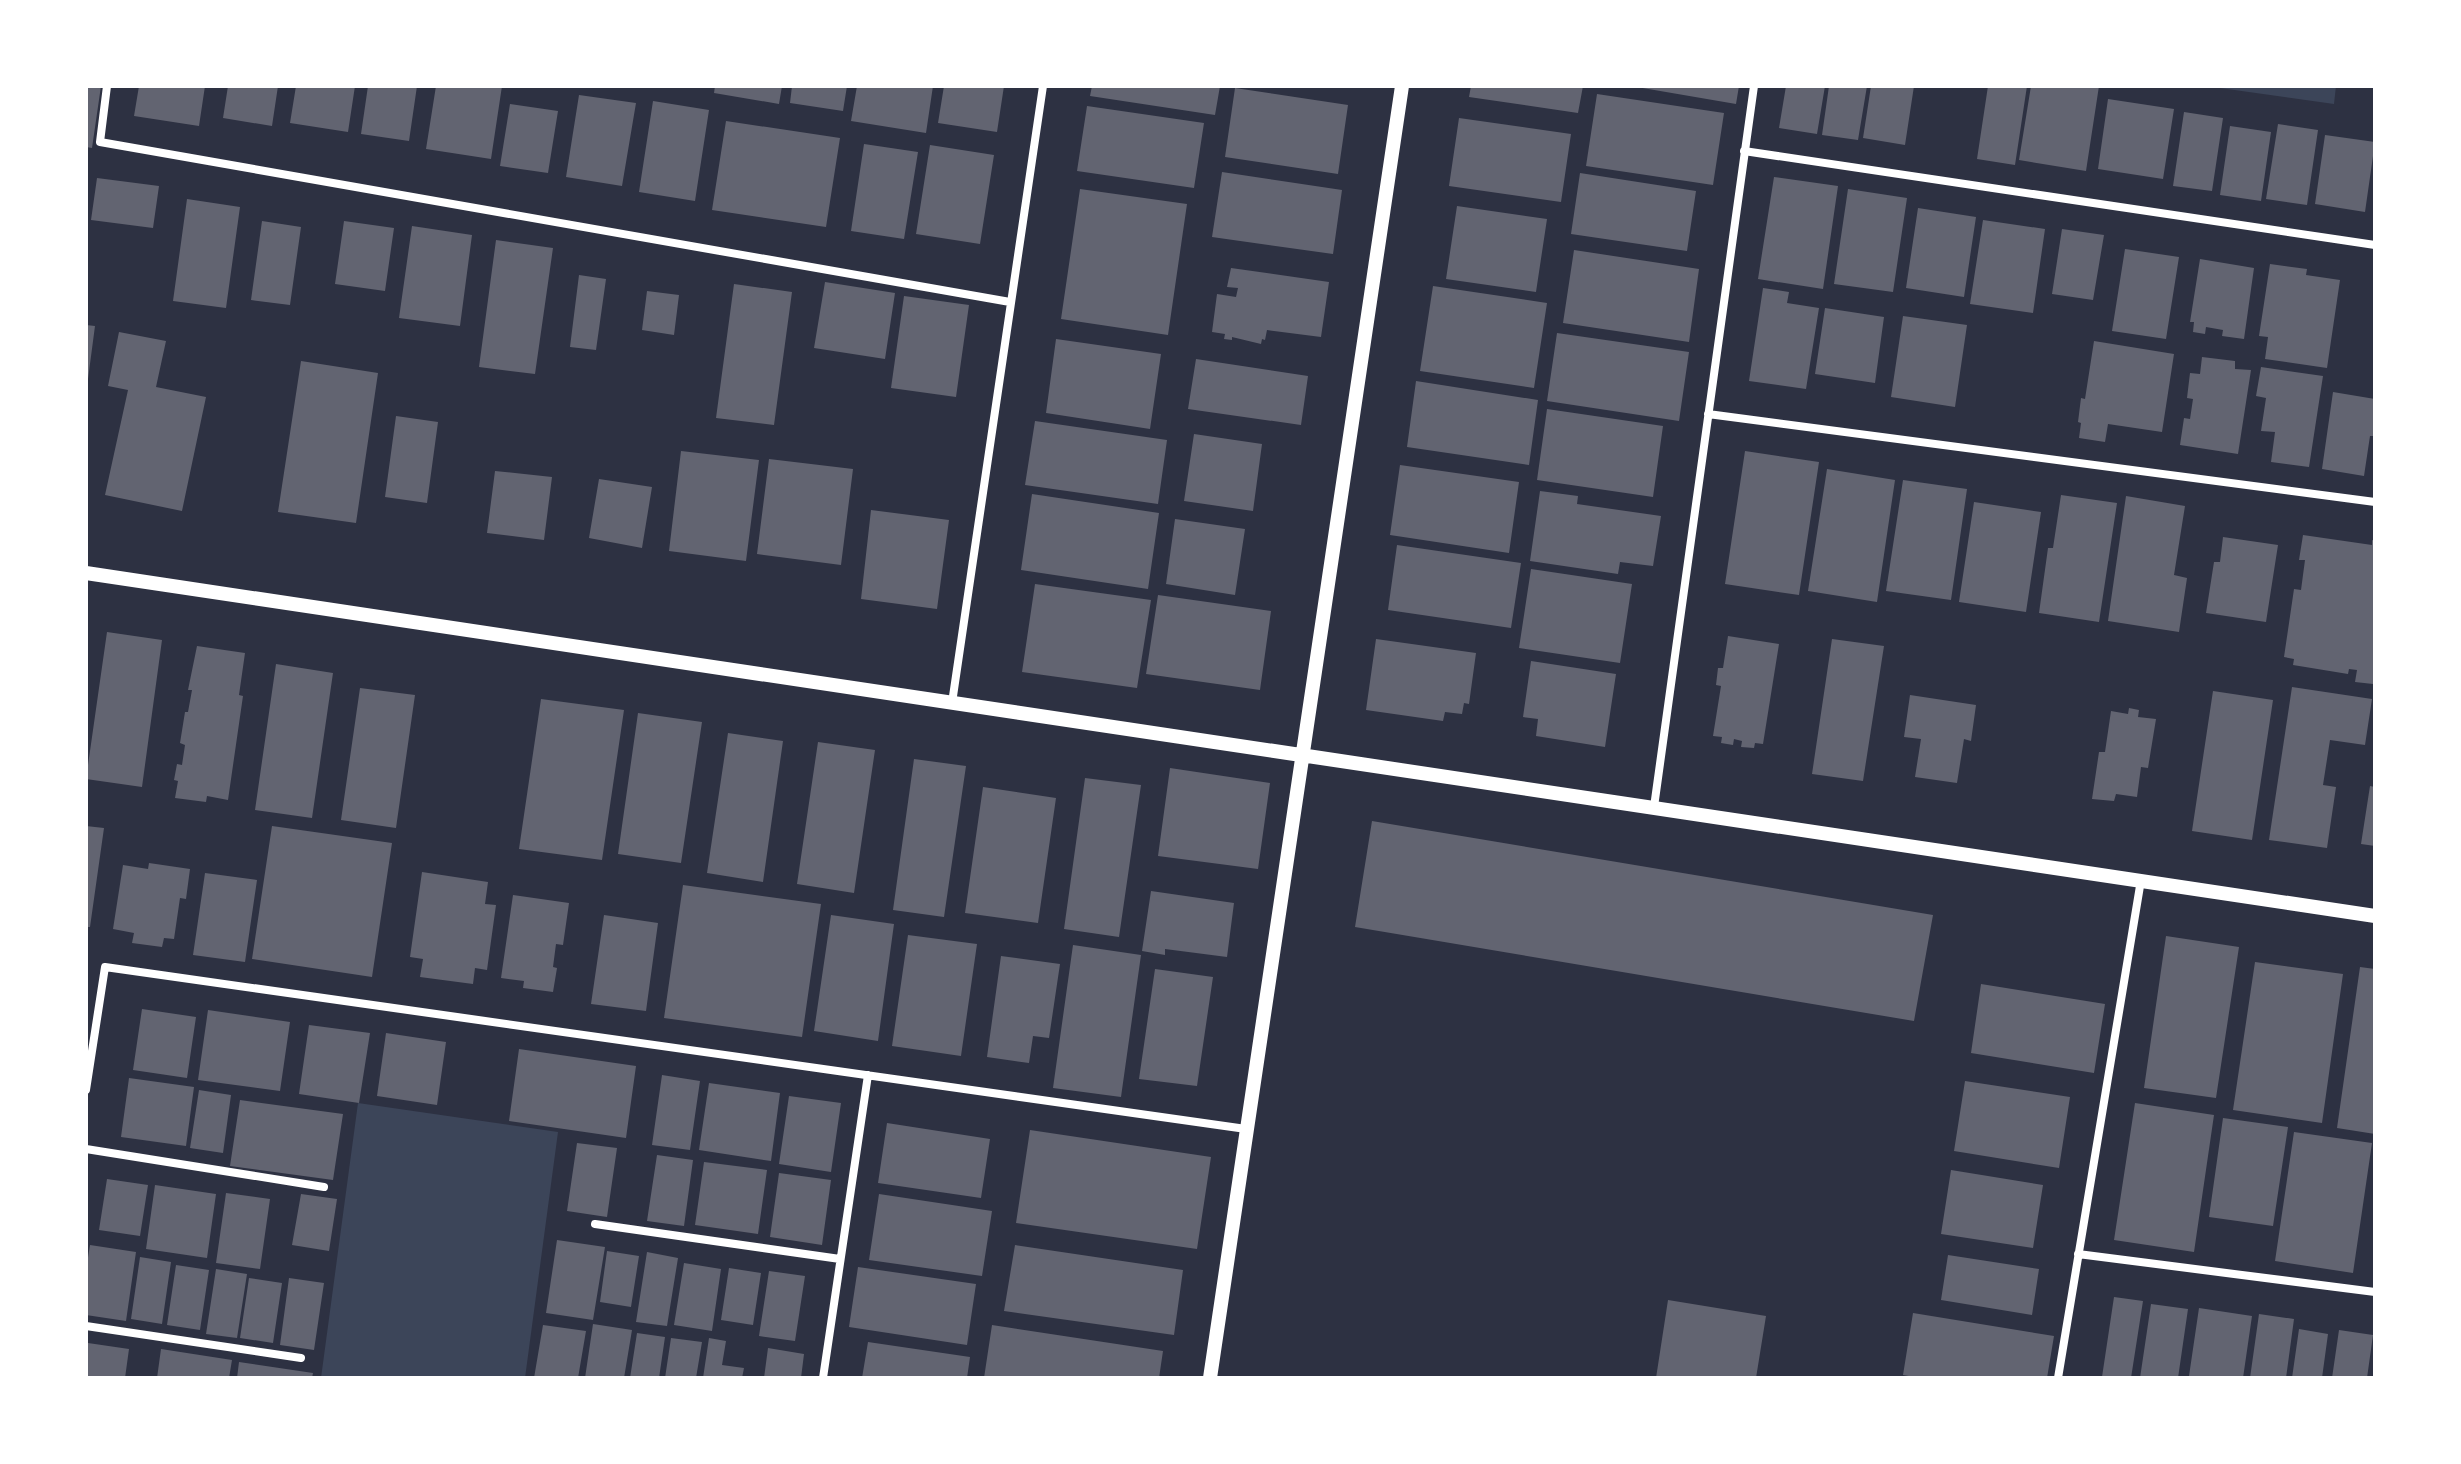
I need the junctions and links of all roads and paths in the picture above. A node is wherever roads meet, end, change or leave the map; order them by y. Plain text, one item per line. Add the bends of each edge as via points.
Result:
1 (107, 86) edge
2 (1043, 86) edge
3 (1402, 86) edge
4 (1754, 86) edge
5 (1744, 151) junction
6 (2375, 245) edge
7 (1010, 302) junction
8 (1708, 414) junction
9 (2375, 502) edge
10 (86, 573) edge
11 (952, 703) junction
12 (1302, 755) junction
13 (1654, 807) junction
14 (2141, 880) junction
15 (2375, 916) edge
16 (868, 1075) junction
17 (86, 1090) edge
18 (1246, 1129) junction
19 (86, 1149) edge
20 (324, 1187) dead end
21 (595, 1224) dead end
22 (2078, 1254) junction
23 (840, 1259) junction
24 (2375, 1292) edge
25 (86, 1326) edge
26 (301, 1358) dead end
27 (823, 1378) edge
28 (1210, 1378) edge
29 (2058, 1378) edge

1 - 7 street via 100,142
2 - 7 street
3 - 12 street
4 - 5 street
5 - 6 street
5 - 8 street
7 - 11 street
8 - 9 street
8 - 13 street
10 - 11 street
11 - 12 street
12 - 13 street
12 - 18 street
13 - 14 street
14 - 15 street
14 - 22 street
16 - 17 street via 105,967
16 - 18 street
16 - 23 street
18 - 28 street
19 - 20 street
21 - 23 street
22 - 24 street
22 - 29 street
23 - 27 street
25 - 26 street

